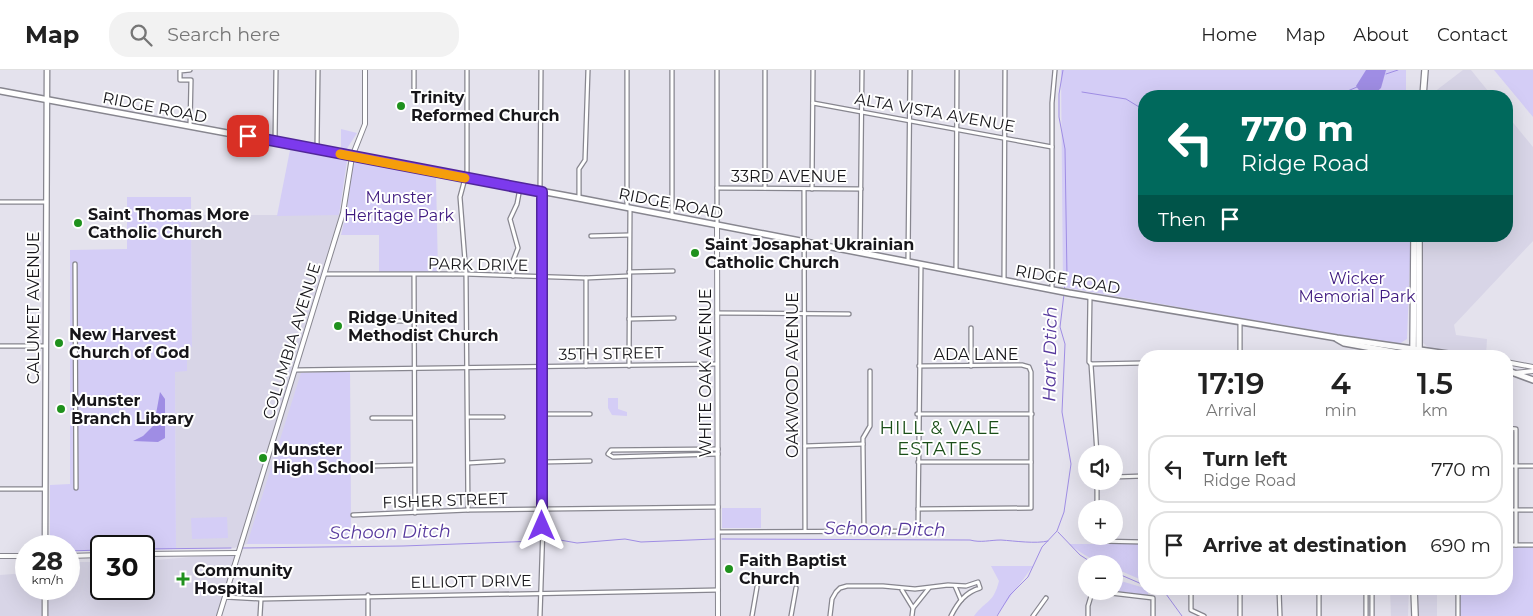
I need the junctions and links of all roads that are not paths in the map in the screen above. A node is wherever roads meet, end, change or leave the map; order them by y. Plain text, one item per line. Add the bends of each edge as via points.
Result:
1 (47, 70) edge
2 (190, 70) edge
3 (276, 70) edge
4 (318, 70) edge
5 (365, 70) edge
6 (414, 70) edge
7 (466, 70) edge
8 (541, 70) edge
9 (588, 70) edge
10 (628, 70) edge
11 (672, 70) edge
12 (717, 70) edge
13 (765, 70) edge
14 (813, 70) edge
15 (862, 70) edge
16 (910, 70) edge
17 (957, 70) edge
18 (1005, 70) edge
19 (1055, 70) edge
20 (1425, 70) edge
21 (414, 88) dead end
22 (1423, 90) edge
23 (0, 91) edge
24 (47, 99) junction
25 (813, 103) junction
26 (862, 112) junction
27 (910, 121) junction
28 (190, 126) junction
29 (957, 129) junction
30 (1005, 138) junction
31 (275, 142) junction
32 (1052, 147) junction
33 (317, 150) junction
34 (352, 157) junction
35 (466, 178) junction
36 (520, 188) junction
37 (716, 188) junction
38 (765, 188) junction
39 (804, 189) junction
40 (812, 189) junction
41 (861, 189) junction
42 (541, 191) junction
43 (578, 198) junction
44 (0, 202) edge
45 (46, 202) junction
46 (628, 208) junction
47 (672, 216) junction
48 (717, 225) junction
49 (630, 235) junction
50 (591, 236) dead end
51 (803, 241) junction
52 (1414, 242) edge
53 (1419, 242) edge
54 (860, 252) junction
55 (908, 262) junction
56 (75, 264) dead end
57 (921, 264) junction
58 (673, 271) dead end
59 (956, 271) junction
60 (629, 272) junction
61 (325, 274) junction
62 (466, 274) junction
63 (414, 275) junction
64 (513, 276) junction
65 (629, 276) junction
66 (543, 278) junction
67 (586, 278) junction
68 (1004, 280) junction
69 (1052, 290) junction
70 (1090, 296) junction
71 (717, 313) junction
72 (804, 314) junction
73 (849, 314) dead end
74 (674, 318) dead end
75 (629, 319) junction
76 (373, 321) dead end
77 (414, 321) junction
78 (1240, 321) junction
79 (971, 328) dead end
80 (0, 346) edge
81 (46, 346) junction
82 (1240, 350) edge
83 (1390, 350) edge
84 (1416, 350) edge
85 (1416, 350) edge
86 (1138, 363) edge
87 (1513, 363) edge
88 (717, 364) junction
89 (1091, 364) junction
90 (543, 366) junction
91 (586, 366) junction
92 (629, 366) junction
93 (918, 366) junction
94 (971, 366) junction
95 (467, 367) junction
96 (1533, 367) edge
97 (414, 368) junction
98 (295, 370) junction
99 (870, 371) dead end
100 (1533, 371) edge
101 (1515, 373) joint
102 (1533, 380) edge
103 (543, 414) junction
104 (590, 414) dead end
105 (918, 414) junction
106 (1032, 414) junction
107 (468, 417) junction
108 (503, 417) dead end
109 (372, 418) dead end
110 (414, 418) junction
111 (1513, 428) edge
112 (863, 444) junction
113 (1096, 445) edge
114 (805, 446) junction
115 (718, 451) junction
116 (503, 461) dead end
117 (590, 461) dead end
118 (543, 462) junction
119 (918, 462) junction
120 (1031, 462) junction
121 (468, 463) junction
122 (414, 465) junction
123 (372, 466) dead end
124 (1516, 466) junction
125 (1533, 466) edge
126 (1123, 476) edge
127 (1138, 476) edge
128 (76, 488) dead end
129 (0, 489) edge
130 (45, 489) junction
131 (718, 507) junction
132 (918, 509) junction
133 (468, 510) junction
134 (542, 510) junction
135 (1516, 510) junction
136 (1533, 510) edge
137 (415, 513) junction
138 (353, 515) dead end
139 (805, 530) junction
140 (864, 531) junction
141 (718, 532) junction
142 (45, 535) edge
143 (1123, 542) edge
144 (1138, 542) edge
145 (1516, 545) joint
146 (1533, 545) edge
147 (238, 553) junction
148 (155, 554) edge
149 (0, 556) edge
150 (15, 556) edge
151 (955, 586) junction
152 (757, 587) dead end
153 (796, 588) dead end
154 (929, 588) junction
155 (902, 589) junction
156 (718, 590) junction
157 (540, 592) junction
158 (368, 595) junction
159 (1191, 595) edge
160 (1240, 595) edge
161 (1280, 595) edge
162 (1319, 595) edge
163 (1366, 595) edge
164 (1372, 595) edge
165 (1414, 595) edge
166 (1458, 595) edge
167 (225, 597) junction
168 (1046, 598) dead end
169 (261, 599) junction
170 (45, 600) edge
171 (961, 600) junction
172 (913, 608) junction
173 (45, 616) edge
174 (219, 616) edge
175 (260, 616) edge
176 (368, 616) edge
177 (540, 616) edge
178 (718, 616) edge
179 (752, 616) edge
180 (791, 616) edge
181 (830, 616) edge
182 (912, 616) edge
183 (952, 616) edge
184 (1033, 616) edge
185 (1088, 616) edge
186 (1153, 616) edge
187 (1204, 616) edge
188 (1240, 616) edge
189 (1280, 616) edge
190 (1319, 616) edge
191 (1366, 616) edge
192 (1372, 616) edge
193 (1415, 616) edge
194 (1458, 616) edge

1 - 24 main road, CALUMET AVENUE
2 - 28 street via 180,71 180,80 191,80
3 - 31 street
4 - 33 street
5 - 34 street, COLUMBIA AVENUE via 365,124
6 - 21 street
7 - 35 street
8 - 42 street
9 - 43 street via 585,160 579,169
10 - 46 street
11 - 47 street
12 - 37 street, WHITE OAK AVENUE
13 - 38 street
14 - 25 street
15 - 26 street
16 - 27 street
17 - 29 street
18 - 30 street
19 - 32 street
20 - 22 highway
23 - 24 main road, RIDGE ROAD
24 - 28 main road, RIDGE ROAD
24 - 45 main road, CALUMET AVENUE
25 - 26 street, ALTA VISTA AVENUE
25 - 40 street
26 - 27 street, ALTA VISTA AVENUE
26 - 41 street
27 - 29 street, ALTA VISTA AVENUE
27 - 55 street
28 - 31 main road, RIDGE ROAD
29 - 30 street, ALTA VISTA AVENUE
29 - 59 street
30 - 32 street, ALTA VISTA AVENUE
30 - 68 street
31 - 33 main road, RIDGE ROAD
32 - 69 street
33 - 34 main road, RIDGE ROAD
34 - 35 main road, RIDGE ROAD
34 - 61 street, COLUMBIA AVENUE via 343,213
35 - 36 main road, RIDGE ROAD
35 - 62 street via 460,198
36 - 42 main road, RIDGE ROAD
36 - 64 street via 510,219 518,248 513,261
37 - 38 street, 33RD AVENUE
37 - 48 street, WHITE OAK AVENUE
38 - 39 street, 33RD AVENUE
39 - 40 street, 33RD AVENUE
39 - 51 street, OAKWOOD AVENUE
40 - 41 street, 33RD AVENUE
41 - 54 street
42 - 43 main road, RIDGE ROAD
42 - 66 street
43 - 46 main road, RIDGE ROAD
44 - 45 street
45 - 81 main road, CALUMET AVENUE
46 - 47 main road, RIDGE ROAD
46 - 49 street
47 - 48 main road, RIDGE ROAD
48 - 51 main road, RIDGE ROAD
48 - 71 street, WHITE OAK AVENUE
49 - 50 street
49 - 60 street
51 - 54 main road, RIDGE ROAD
51 - 72 street, OAKWOOD AVENUE
52 - 84 highway
53 - 85 highway
54 - 55 main road, RIDGE ROAD
55 - 57 main road, RIDGE ROAD
56 - 128 street
57 - 59 main road, RIDGE ROAD
57 - 93 street
58 - 60 street
59 - 68 main road, RIDGE ROAD
60 - 65 street
61 - 63 street, PARK DRIVE
61 - 98 street, COLUMBIA AVENUE
62 - 63 street, PARK DRIVE
62 - 64 street, PARK DRIVE
62 - 95 street
63 - 77 street
64 - 66 street, PARK DRIVE
65 - 67 street, PARK DRIVE
65 - 75 street
66 - 67 street, PARK DRIVE
66 - 90 street
67 - 91 street
68 - 69 main road, RIDGE ROAD
69 - 70 main road, RIDGE ROAD
70 - 78 main road, RIDGE ROAD
70 - 89 street
71 - 72 street
71 - 88 street, WHITE OAK AVENUE
72 - 73 street
72 - 114 street, OAKWOOD AVENUE
74 - 75 street
75 - 92 street
76 - 77 street
77 - 97 street
78 - 82 street
78 - 83 main road, RIDGE ROAD
79 - 94 street
80 - 81 street
81 - 130 main road, CALUMET AVENUE
86 - 89 street
87 - 96 street
88 - 92 street, 35TH STREET
88 - 115 street, WHITE OAK AVENUE
89 - 113 street
90 - 91 street, 35TH STREET
90 - 95 street, 35TH STREET
90 - 103 street
91 - 92 street, 35TH STREET
93 - 94 street, ADA LANE
93 - 105 street
94 - 106 street, ADA LANE via 1029,367
95 - 97 street, 35TH STREET
95 - 107 street
97 - 98 street, 35TH STREET
97 - 110 street
98 - 147 street, COLUMBIA AVENUE
99 - 112 street via 870,426
100 - 101 street
101 - 102 main road
103 - 104 street
103 - 118 street
105 - 106 street
105 - 119 street
106 - 120 street
107 - 108 street
107 - 121 street
109 - 110 street
110 - 122 street
111 - 124 street via 1516,428
112 - 114 street
112 - 140 street
114 - 139 street, OAKWOOD AVENUE
115 - 115 street via 611,450 608,454 613,457
115 - 131 street, WHITE OAK AVENUE
116 - 121 street
117 - 118 street
118 - 134 street
119 - 120 street
119 - 132 street
120 - 132 street via 1031,508
121 - 133 street
122 - 123 street
122 - 137 street
124 - 125 street
124 - 135 street
126 - 127 street
129 - 130 street
130 - 142 main road, CALUMET AVENUE
131 - 134 street, FISHER STREET
131 - 141 street, WHITE OAK AVENUE
132 - 140 street via 918,525 911,531
133 - 134 street, FISHER STREET
133 - 137 street, FISHER STREET
134 - 157 street
135 - 136 street
135 - 145 street
137 - 138 street, FISHER STREET
139 - 140 street
139 - 141 street
141 - 156 street, WHITE OAK AVENUE
143 - 144 street
145 - 146 street
147 - 148 street
147 - 167 street, COLUMBIA AVENUE
149 - 150 street
151 - 154 street
151 - 171 street
151 - 171 street via 980,584 980,588 970,591
152 - 179 street
153 - 180 street
154 - 155 street
154 - 172 street
155 - 172 street
155 - 181 street via 883,586 840,588 832,599
156 - 157 street, ELLIOTT DRIVE
156 - 178 street, WHITE OAK AVENUE
157 - 158 street, ELLIOTT DRIVE
157 - 177 street
158 - 169 street, ELLIOTT DRIVE
158 - 176 street
159 - 187 street via 1191,610
160 - 188 street
161 - 189 street
162 - 190 street
163 - 191 street
164 - 192 street
165 - 193 highway
166 - 194 street
167 - 169 street, ELLIOTT DRIVE
167 - 174 street, COLUMBIA AVENUE
168 - 184 street
169 - 175 street
170 - 173 main road
171 - 183 street
172 - 182 street
185 - 186 street via 1089,601 1096,593 1153,598

